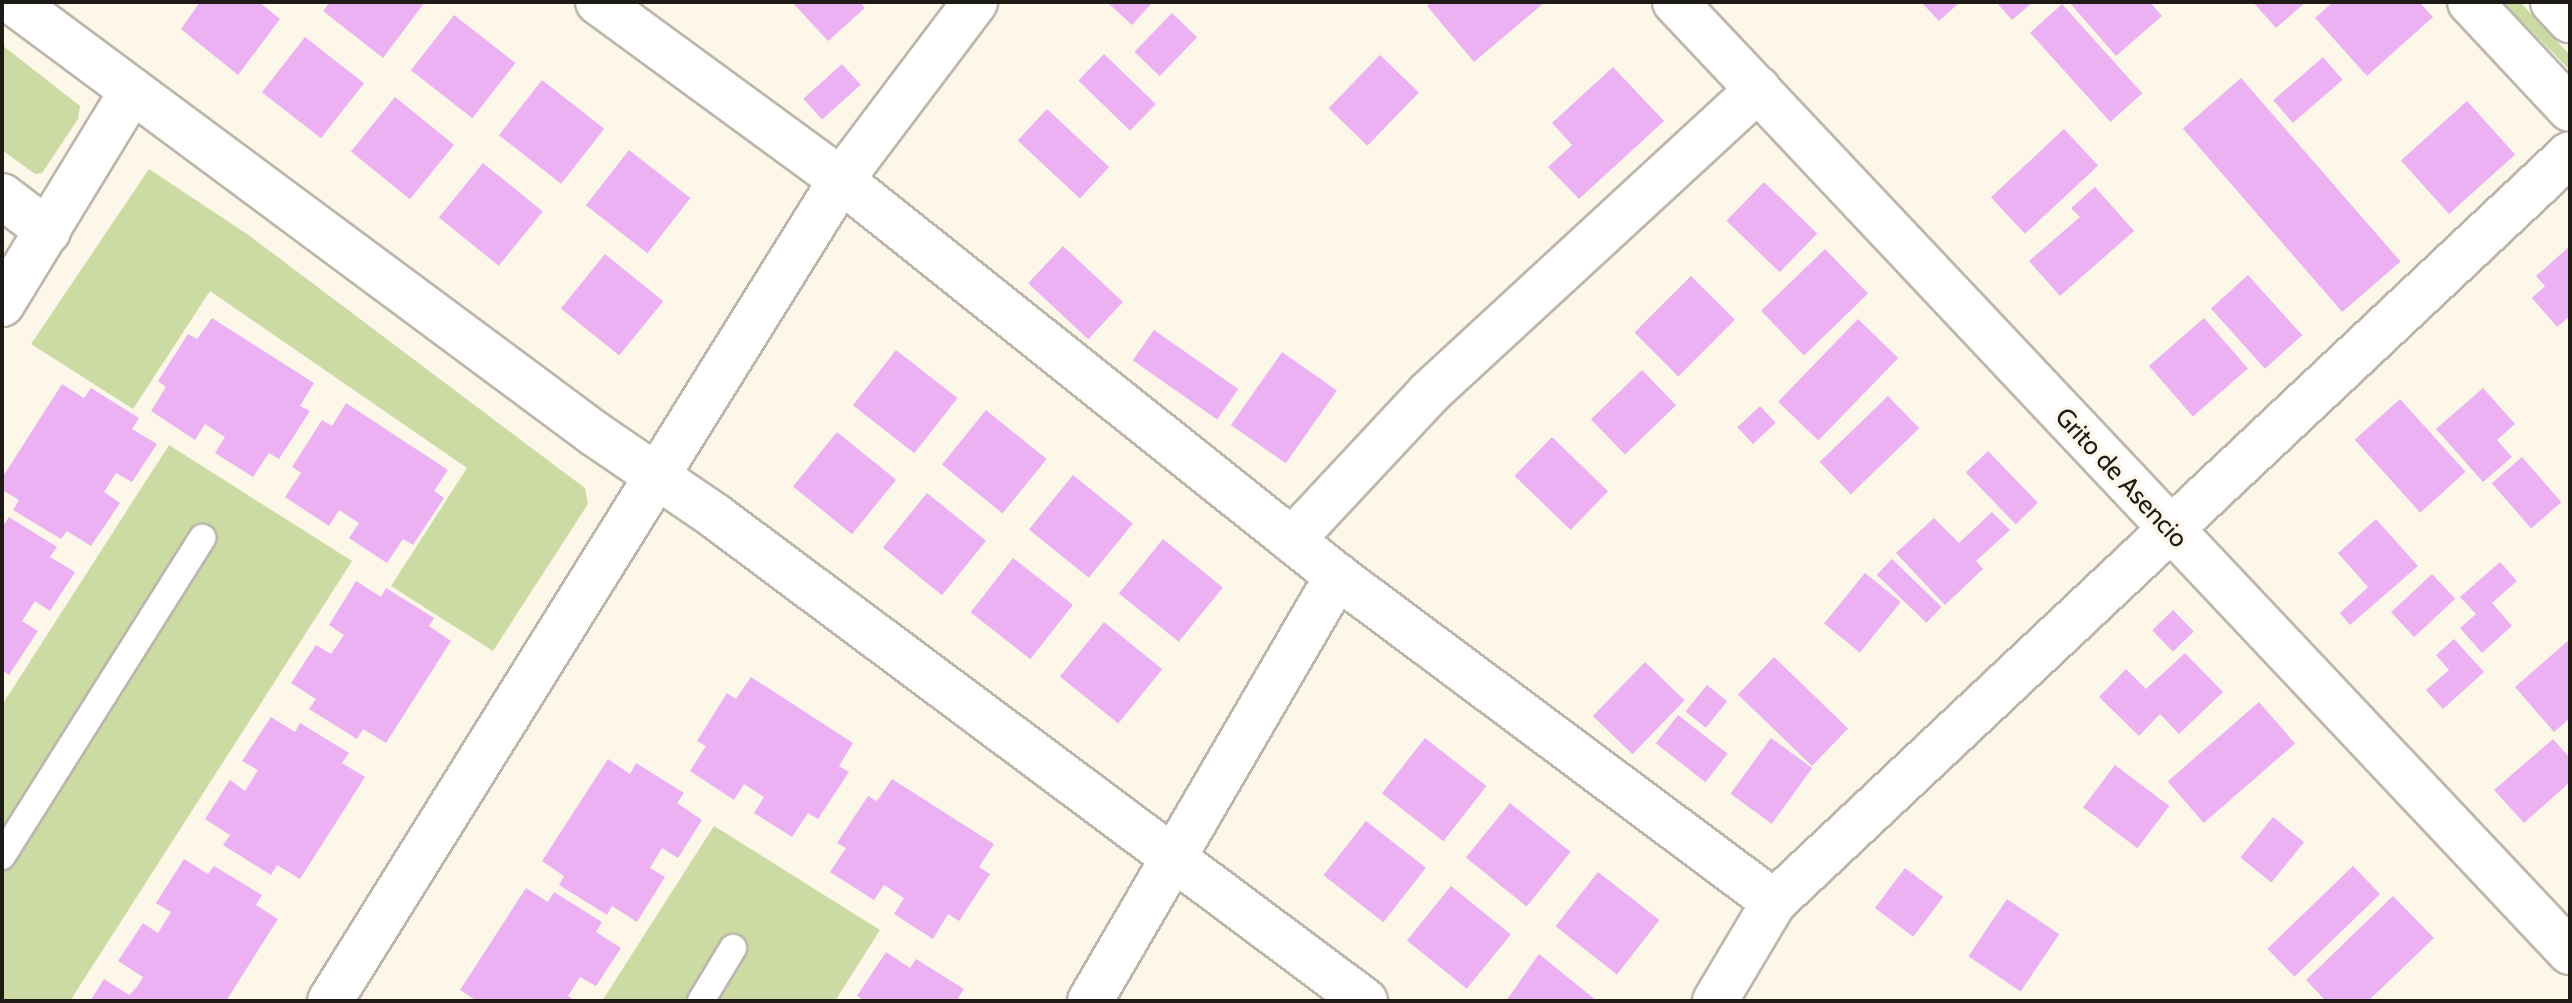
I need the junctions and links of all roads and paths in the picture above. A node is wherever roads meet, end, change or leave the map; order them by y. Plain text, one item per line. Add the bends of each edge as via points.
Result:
1 (13, 2) edge
2 (598, 2) edge
3 (975, 2) edge
4 (1675, 2) edge
5 (2470, 2) edge
6 (2553, 2) edge
7 (2570, 20) edge
8 (1758, 89) junction
9 (132, 91) junction
10 (2570, 109) edge
11 (2570, 154) edge
12 (841, 180) junction
13 (2, 196) edge
14 (48, 231) junction
15 (2, 304) edge
16 (657, 472) junction
17 (2167, 528) junction
18 (202, 538) dead end
19 (1292, 540) junction
20 (1337, 576) junction
21 (2, 856) edge
22 (1174, 862) junction
23 (1774, 902) junction
24 (733, 948) dead end
25 (2570, 952) edge
26 (330, 1001) edge
27 (701, 1001) edge
28 (1090, 1001) edge
29 (1365, 1001) edge
30 (1715, 1001) edge

1 - 9 street
2 - 12 street
3 - 12 street
4 - 8 street, Grito de Asencio
5 - 10 street
6 - 7 street
8 - 17 street, Grito de Asencio
8 - 19 street via 1429,393
9 - 14 street
9 - 16 street via 595,434
11 - 17 street
12 - 16 street
12 - 19 street
13 - 14 street
14 - 15 street
16 - 22 street
16 - 26 street
17 - 23 street
17 - 25 street, Grito de Asencio
18 - 21 lane
19 - 20 street
20 - 22 street
20 - 23 street
22 - 28 street
22 - 29 street
23 - 30 street
24 - 27 lane

